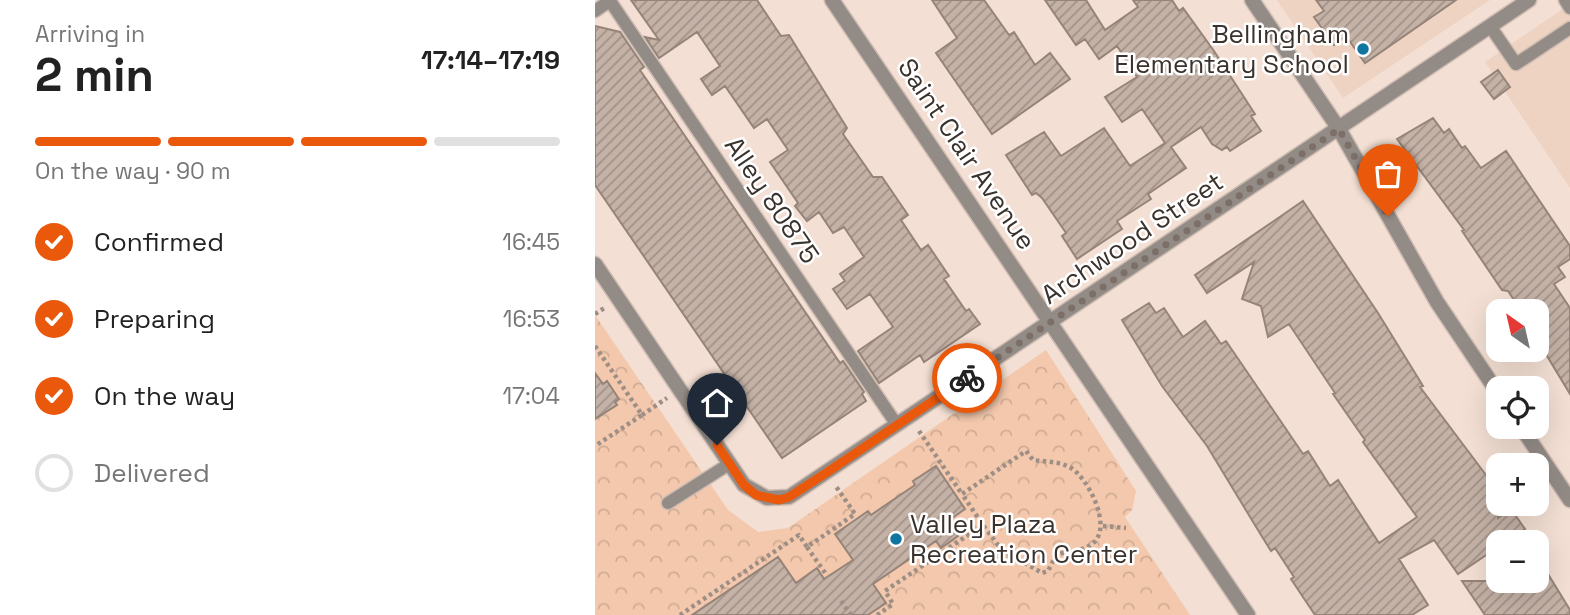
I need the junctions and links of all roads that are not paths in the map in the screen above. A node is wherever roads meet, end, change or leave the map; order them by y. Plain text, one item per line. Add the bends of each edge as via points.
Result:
1 (610, 0) edge
2 (832, 0) edge
3 (1252, 0) edge
4 (1529, 0) edge
5 (1565, 0) edge
6 (1570, 8) edge
7 (595, 11) edge
8 (1490, 26) junction
9 (1570, 28) edge
10 (1339, 129) junction
11 (595, 264) edge
12 (1051, 322) junction
13 (1487, 376) edge
14 (903, 421) junction
15 (1529, 439) edge
16 (729, 464) junction
17 (1570, 500) edge
18 (668, 503) dead end
19 (1248, 615) edge

1 - 7 lane
1 - 14 lane, Alley 80875
2 - 12 street, Saint Clair Avenue
3 - 10 street
4 - 8 street, Archwood Street
5 - 6 lane
8 - 9 lane via 1516,64
8 - 10 street, Archwood Street
10 - 12 street, Archwood Street
10 - 13 street via 1437,302
11 - 16 street
12 - 14 street, Archwood Street
12 - 19 street, Saint Clair Avenue
14 - 16 street, Archwood Street via 779,500 756,495
15 - 17 street
16 - 18 lane

